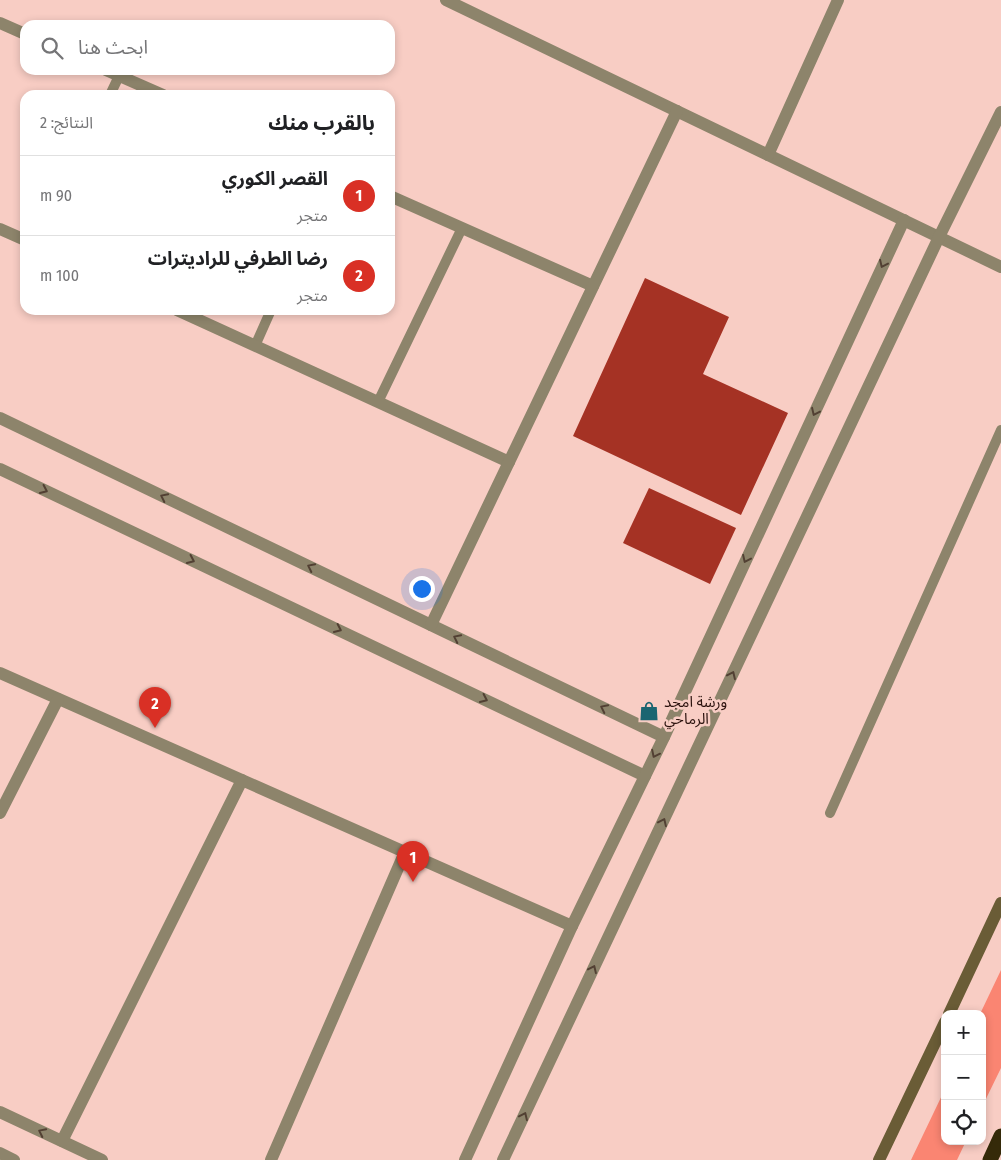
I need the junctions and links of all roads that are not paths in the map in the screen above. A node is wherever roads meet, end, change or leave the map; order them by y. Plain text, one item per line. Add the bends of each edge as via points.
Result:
1 (446, 0) edge
2 (838, 0) edge
3 (467, 5) edge
4 (0, 23) edge
5 (20, 32) edge
6 (119, 76) joint
7 (112, 90) edge
8 (151, 90) edge
9 (676, 111) junction
10 (1001, 112) edge
11 (768, 155) junction
12 (395, 198) edge
13 (904, 220) junction
14 (462, 228) junction
15 (0, 229) edge
16 (939, 237) junction
17 (20, 238) edge
18 (1001, 267) edge
19 (592, 286) junction
20 (188, 315) edge
21 (269, 315) edge
22 (255, 346) junction
23 (378, 402) junction
24 (0, 418) edge
25 (1001, 430) edge
26 (509, 462) junction
27 (0, 469) edge
28 (432, 625) junction
29 (0, 673) edge
30 (58, 699) junction
31 (664, 737) junction
32 (645, 776) junction
33 (242, 780) junction
34 (0, 812) edge
35 (830, 812) dead end
36 (405, 852) junction
37 (1001, 903) edge
38 (572, 926) junction
39 (951, 1010) edge
40 (941, 1030) edge
41 (0, 1112) edge
42 (1001, 1136) edge
43 (62, 1141) junction
44 (0, 1153) edge
45 (14, 1160) edge
46 (102, 1160) edge
47 (271, 1160) edge
48 (465, 1160) edge
49 (503, 1160) edge
50 (880, 1160) edge
51 (990, 1160) edge

1 - 3 street
2 - 11 street
3 - 9 street
4 - 5 street
6 - 7 lane
6 - 8 street
9 - 11 street
9 - 19 street
10 - 16 street
11 - 13 street
12 - 14 street
13 - 16 street
13 -> 31 street
14 - 19 street
14 - 23 lane
15 - 17 street
16 - 18 street
49 -> 16 street
19 - 26 street
20 - 22 street
21 - 22 lane
22 - 23 street
23 - 26 street
28 -> 24 street
25 - 35 lane
26 - 28 street
27 -> 32 street
31 -> 28 street
29 - 30 street
30 - 33 street
30 - 34 street
31 -> 32 street
32 - 38 street
33 - 36 street
33 - 43 street
36 - 38 street
36 - 47 street
37 - 39 main road
38 - 48 street
40 - 50 main road
43 -> 41 street
42 - 51 highway
43 - 46 street
44 - 45 street

